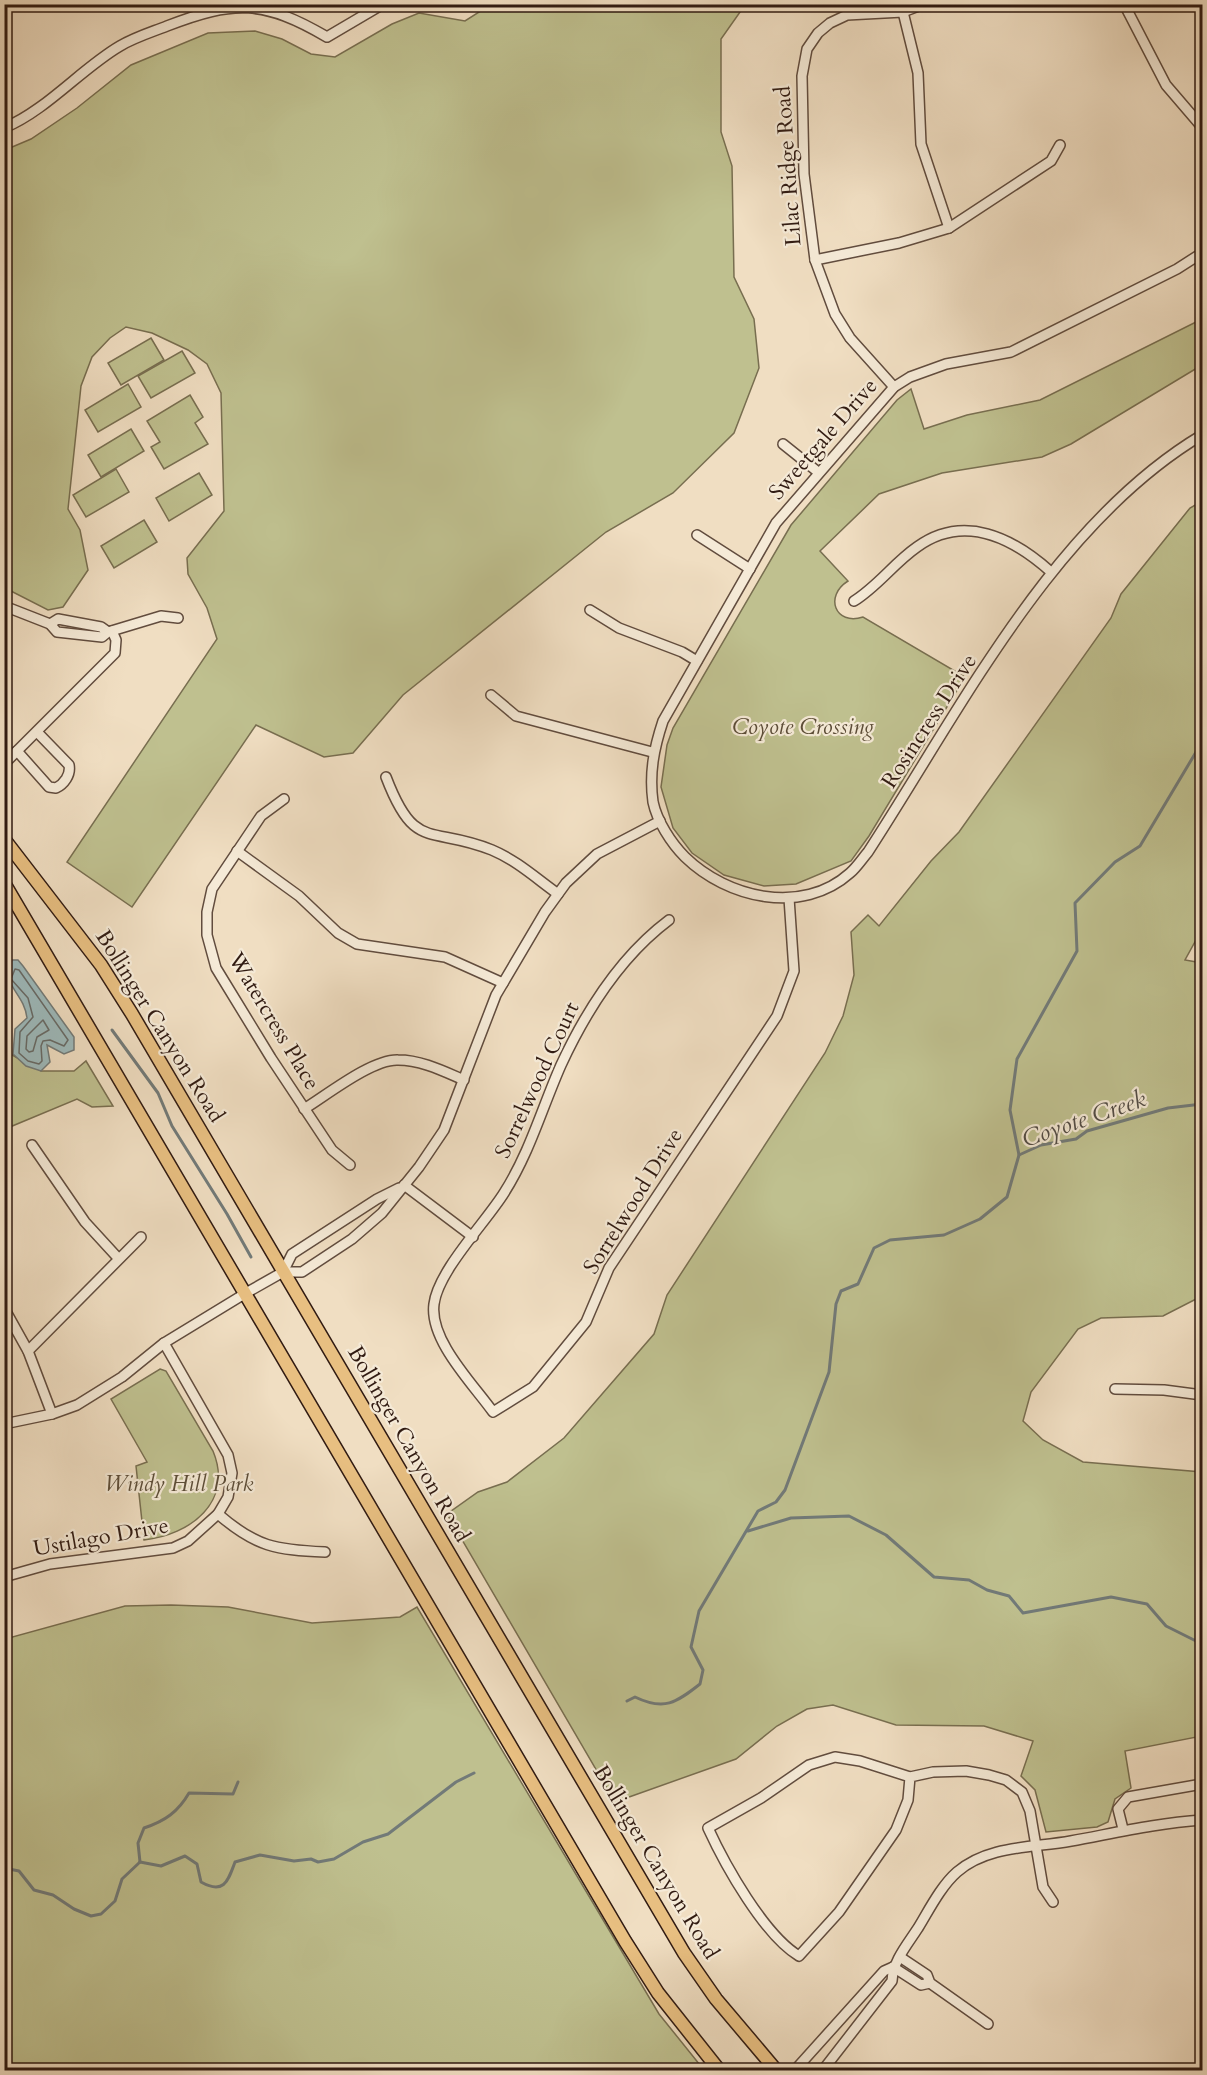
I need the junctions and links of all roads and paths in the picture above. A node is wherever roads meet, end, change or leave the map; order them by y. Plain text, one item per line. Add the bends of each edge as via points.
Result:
1 (383, 4) edge
2 (924, 4) edge
3 (1124, 4) edge
4 (903, 12) junction
5 (1203, 127) edge
6 (4, 128) edge
7 (1060, 145) dead end
8 (949, 228) junction
9 (1203, 253) edge
10 (814, 260) junction
11 (894, 387) junction
12 (1203, 435) edge
13 (783, 444) dead end
14 (818, 472) junction
15 (697, 535) dead end
16 (750, 569) junction
17 (1051, 572) junction
18 (854, 601) dead end
19 (4, 606) edge
20 (590, 610) dead end
21 (178, 618) dead end
22 (110, 631) junction
23 (697, 661) junction
24 (491, 695) dead end
25 (37, 732) junction
26 (17, 751) junction
27 (652, 752) junction
28 (4, 764) edge
29 (386, 777) dead end
30 (284, 799) dead end
31 (660, 821) junction
32 (4, 839) edge
33 (237, 851) junction
34 (4, 883) edge
35 (558, 894) junction
36 (789, 898) junction
37 (669, 920) dead end
38 (503, 982) junction
39 (464, 1080) junction
40 (304, 1109) junction
41 (32, 1145) dead end
42 (350, 1165) dead end
43 (404, 1185) junction
44 (141, 1237) dead end
45 (472, 1237) junction
46 (118, 1258) junction
47 (283, 1272) junction
48 (246, 1293) junction
49 (4, 1308) edge
50 (164, 1343) junction
51 (28, 1351) junction
52 (1115, 1389) dead end
53 (1203, 1395) edge
54 (52, 1414) junction
55 (4, 1424) edge
56 (218, 1514) junction
57 (326, 1552) dead end
58 (4, 1577) edge
59 (910, 1778) junction
60 (1203, 1784) edge
61 (1203, 1820) edge
62 (1123, 1829) junction
63 (1035, 1846) junction
64 (1053, 1902) dead end
65 (900, 1957) junction
66 (893, 1967) junction
67 (930, 1983) junction
68 (988, 2024) dead end
69 (719, 2070) edge
70 (776, 2070) edge
71 (795, 2070) edge
72 (823, 2070) edge

1 - 6 street via 327,37 302,22 255,6 195,14 120,46 75,82
2 - 4 street, Lilac Ridge Road
3 - 5 street via 1166,85
4 - 8 street via 918,73 921,144
4 - 10 street, Lilac Ridge Road via 847,15 818,33 807,49 802,76 804,174
7 - 8 street via 1051,161
8 - 10 street via 899,243
9 - 11 street, Sweetgale Drive via 1177,270 1011,352 946,364
10 - 11 street, Lilac Ridge Road via 835,314 850,338
11 - 14 street, Sweetgale Drive
12 - 17 street, Rosincress Drive via 1139,478
13 - 14 street
14 - 16 street, Sweetgale Drive via 776,523
15 - 16 street
16 - 23 street, Sweetgale Drive
17 - 18 street via 1016,544 989,534 962,531 938,535 918,546 873,589
17 - 36 street, Rosincress Drive via 868,852 849,874 823,889
19 - 22 street via 50,624 58,620
20 - 23 street via 619,628
21 - 22 street via 161,616
22 - 25 street via 116,640 115,653
23 - 27 street, Sweetgale Drive via 663,721
24 - 27 street via 516,716
25 - 26 street
25 - 26 street via 69,765 63,784 49,787
26 - 28 street
27 - 31 street, Sweetgale Drive via 654,803
29 - 35 street via 404,817 419,830 494,851
30 - 33 street, Watercress Place via 261,816
31 - 35 street via 597,854
31 - 36 street, Rosincress Drive via 678,850 700,872 726,887 754,896
32 - 47 main road, Bollinger Canyon Road via 101,964
33 - 38 street via 357,944 445,957
33 - 40 street, Watercress Place via 212,889 207,935 216,968
34 - 48 main road
35 - 38 street
36 - 45 street, Sorrelwood Drive via 794,970 777,1016 609,1268 586,1322 533,1387 493,1412 434,1327 434,1304 440,1283
37 - 45 street, Sorrelwood Court via 641,941 587,1014 561,1065 530,1147 504,1194
38 - 39 street
39 - 40 street via 417,1062 396,1059 373,1067
39 - 43 street via 434,1148
40 - 42 street, Watercress Place via 332,1150
41 - 46 street via 85,1222
43 - 45 street
43 - 47 street via 292,1254
43 - 47 street via 382,1213 352,1239 302,1272
44 - 46 street
46 - 51 street
47 - 48 street
47 - 70 main road, Bollinger Canyon Road via 678,1943 716,1999
48 - 50 street
48 - 69 main road via 625,1941 658,1993
49 - 51 street
50 - 54 street via 98,1392
50 - 56 street, Ustilago Drive via 228,1455 232,1485
51 - 54 street
52 - 53 street via 1164,1389
54 - 55 street
56 - 57 street via 258,1543 280,1549
56 - 58 street, Ustilago Drive via 188,1541 173,1548 50,1564
59 - 59 street via 835,1757 808,1765 708,1828 748,1898 784,1947 799,1956 839,1912 896,1830 908,1800
59 - 63 street via 966,1771 1006,1780 1022,1792 1030,1811
60 - 62 street via 1128,1797 1119,1809
61 - 62 street
62 - 63 street
63 - 64 street via 1043,1887
63 - 65 street via 979,1858 956,1872
65 - 66 street
65 - 67 street via 927,1975
66 - 67 street via 921,1985
66 - 71 street via 884,1971
66 - 72 street via 892,1981
67 - 68 street

